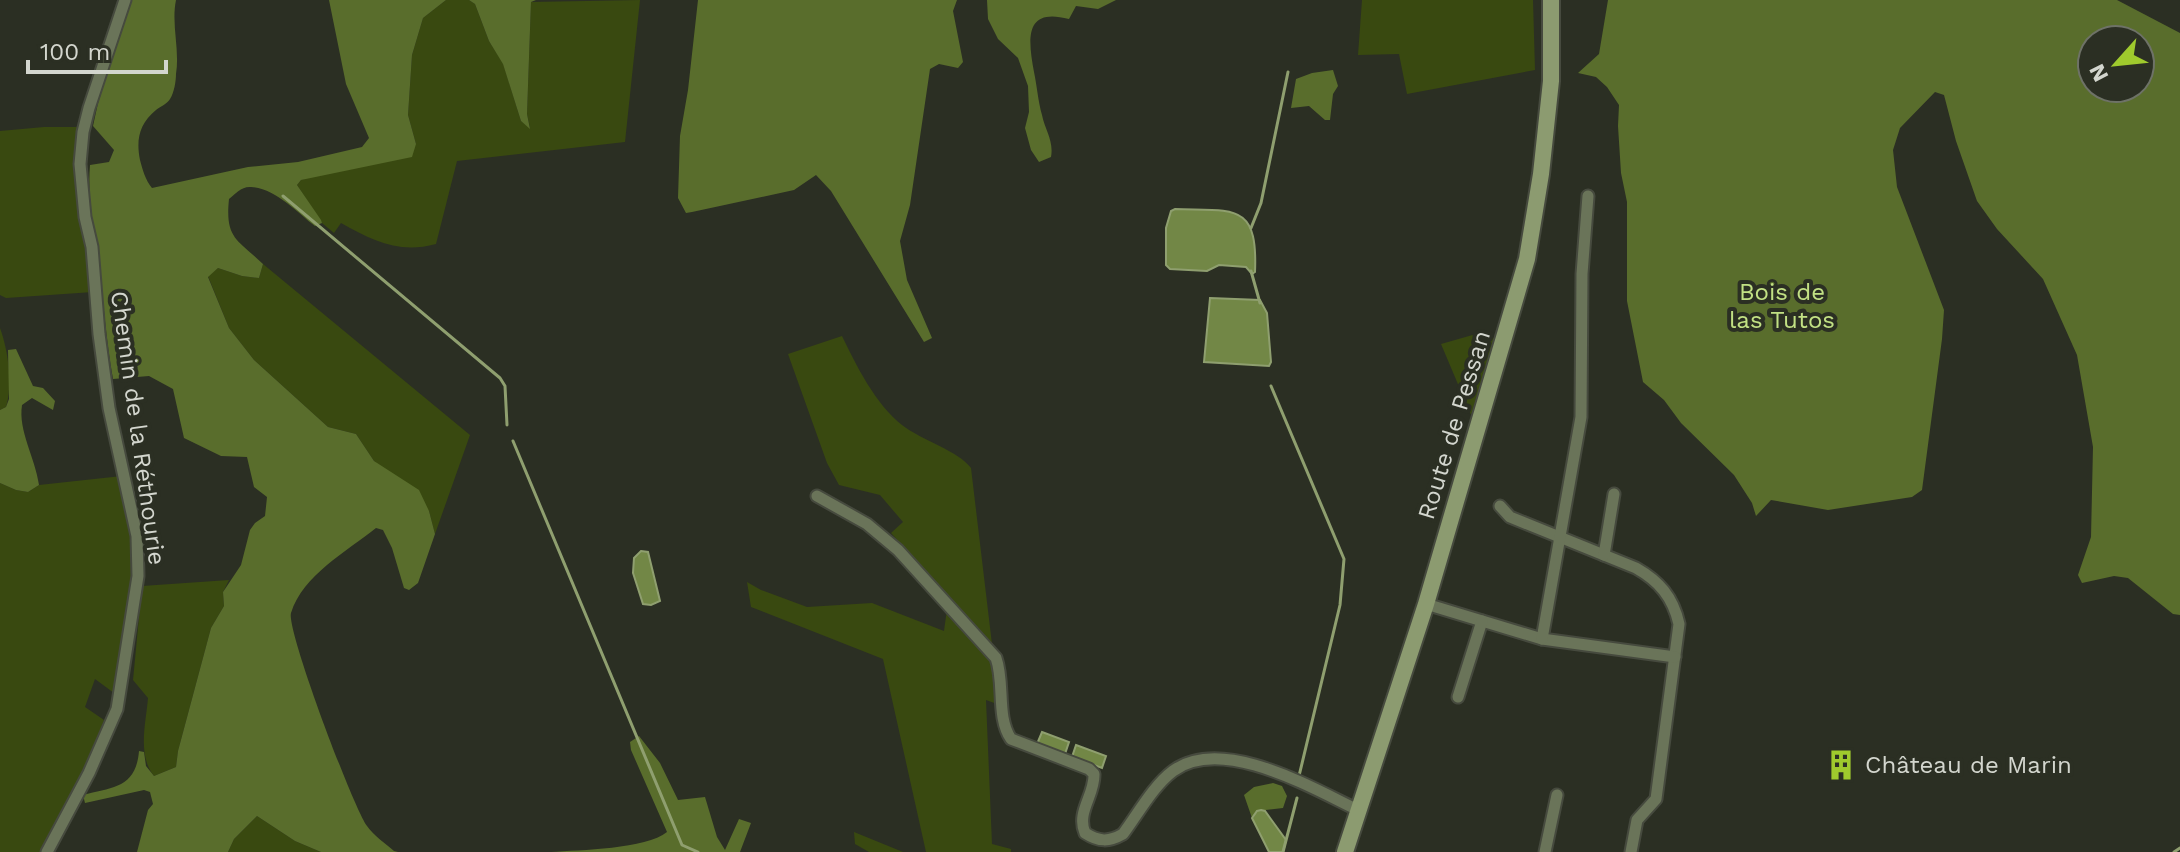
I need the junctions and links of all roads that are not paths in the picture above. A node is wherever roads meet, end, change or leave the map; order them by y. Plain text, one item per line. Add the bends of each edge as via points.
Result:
1 (125, 0) edge
2 (1551, 0) edge
3 (1588, 196) dead end
4 (1614, 494) dead end
5 (817, 496) dead end
6 (1500, 506) dead end
7 (1561, 538) junction
8 (1604, 555) junction
9 (1426, 604) junction
10 (1482, 621) junction
11 (1542, 639) junction
12 (1675, 657) junction
13 (1458, 697) dead end
14 (1557, 795) dead end
15 (1358, 810) junction
16 (47, 852) edge
17 (1345, 852) edge
18 (1545, 852) edge
19 (1631, 852) edge

1 - 16 street, Chemin de la Réthourie via 89,108 80,164 109,408 137,536 138,576 117,709
2 - 9 main road, Route de Pessan via 1551,81 1527,259
3 - 7 street via 1581,417
4 - 8 street
5 - 15 street via 867,524 898,550 996,658 1005,730 1011,739 1094,774 1082,817 1085,833 1101,841 1123,834 1173,771 1200,760 1241,761
6 - 7 street via 1510,517
7 - 8 street
7 - 11 street
8 - 12 street via 1650,576 1670,598 1679,624
9 - 10 street
9 - 15 main road, Route de Pessan
10 - 11 street
10 - 13 street
11 - 12 street
12 - 19 street via 1656,799 1637,820
14 - 18 street
15 - 17 main road, Route de Pessan

